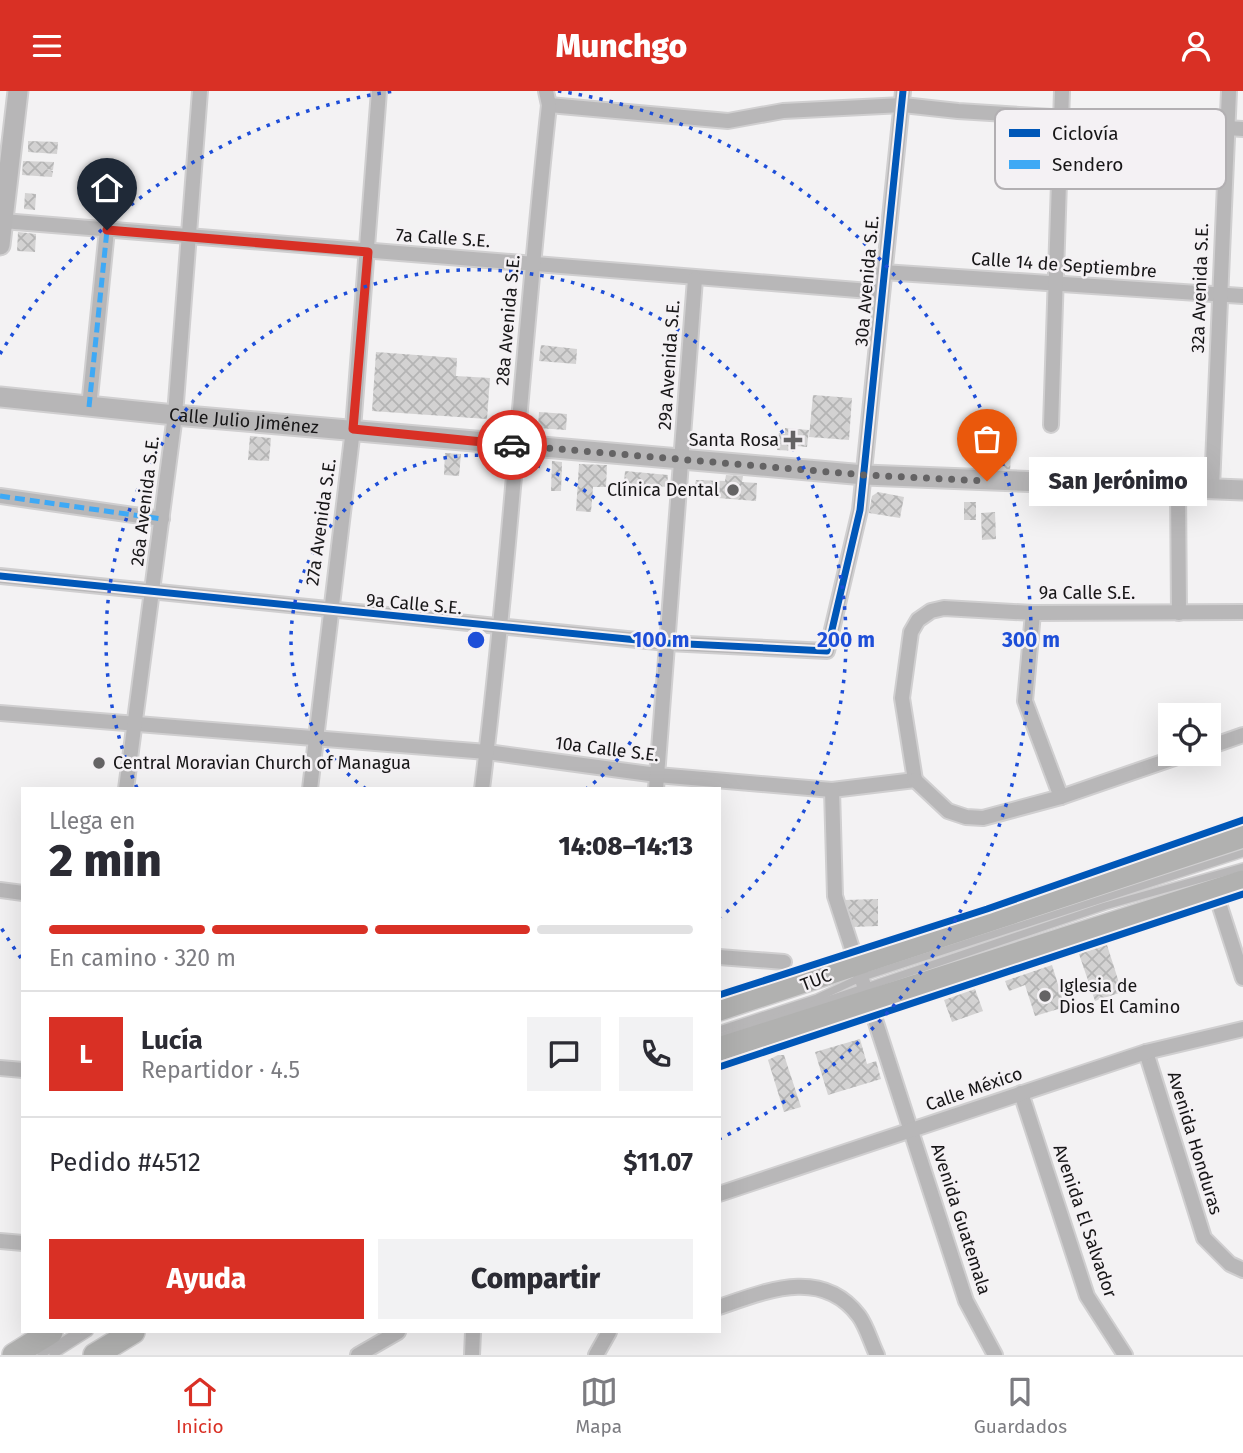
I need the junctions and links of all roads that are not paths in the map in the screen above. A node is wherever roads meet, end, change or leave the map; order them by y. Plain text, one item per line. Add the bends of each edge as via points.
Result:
1 (18, 91) edge
2 (200, 91) edge
3 (379, 91) edge
4 (1062, 91) edge
5 (1229, 91) edge
6 (547, 98) edge
7 (903, 98) edge
8 (1000, 109) edge
9 (1061, 109) edge
10 (1227, 128) junction
11 (1243, 129) edge
12 (1226, 147) edge
13 (1058, 189) edge
14 (1224, 189) edge
15 (3, 221) junction
16 (107, 230) junction
17 (190, 236) junction
18 (0, 245) edge
19 (368, 252) junction
20 (531, 263) junction
21 (883, 272) junction
22 (695, 279) junction
23 (1054, 283) junction
24 (881, 292) junction
25 (1218, 295) junction
26 (1243, 296) edge
27 (0, 397) edge
28 (89, 407) junction
29 (175, 415) junction
30 (1051, 425) dead end
31 (353, 429) junction
32 (517, 445) junction
33 (681, 460) junction
34 (865, 475) junction
35 (1178, 487) junction
36 (1212, 487) junction
37 (1243, 490) edge
38 (0, 496) edge
39 (162, 519) junction
40 (0, 576) edge
41 (153, 593) junction
42 (329, 611) junction
43 (1033, 613) junction
44 (1179, 613) junction
45 (1243, 613) edge
46 (501, 628) junction
47 (667, 643) junction
48 (827, 651) joint
49 (0, 713) edge
50 (135, 722) junction
51 (1243, 735) edge
52 (318, 738) junction
53 (1221, 743) edge
54 (487, 752) junction
55 (1158, 764) edge
56 (915, 780) junction
57 (656, 782) edge
58 (125, 787) edge
59 (310, 787) edge
60 (482, 787) edge
61 (832, 790) junction
62 (1061, 797) junction
63 (1243, 836) edge
64 (1243, 853) edge
65 (1243, 867) edge
66 (1243, 881) edge
67 (0, 890) edge
68 (1215, 891) junction
69 (21, 893) edge
70 (721, 957) edge
71 (784, 962) dead end
72 (1243, 978) edge
73 (862, 983) junction
74 (721, 1010) edge
75 (721, 1029) edge
76 (1243, 1029) edge
77 (721, 1036) edge
78 (721, 1048) edge
79 (1146, 1052) junction
80 (0, 1067) edge
81 (21, 1070) edge
82 (1021, 1093) junction
83 (912, 1131) junction
84 (721, 1193) edge
85 (0, 1241) edge
86 (21, 1243) edge
87 (1243, 1270) edge
88 (721, 1306) edge
89 (49, 1333) edge
90 (75, 1333) edge
91 (87, 1333) edge
92 (131, 1333) edge
93 (396, 1333) edge
94 (473, 1333) edge
95 (608, 1333) edge
96 (14, 1355) edge
97 (41, 1355) edge
98 (53, 1355) edge
99 (95, 1355) edge
100 (358, 1355) edge
101 (472, 1355) edge
102 (596, 1355) edge
103 (877, 1355) edge
104 (995, 1355) edge
105 (1125, 1355) edge

1 - 15 main road
2 - 17 street, 26a Avenida S.E.
3 - 19 street, 27a Avenida S.E.
4 - 9 street
5 - 10 street, 32a Avenida S.E.
6 - 7 street via 728,121
6 - 20 street, 28a Avenida S.E.
7 - 8 street
7 - 21 street, 30a Avenida S.E.
10 - 11 street
10 - 12 street, 32a Avenida S.E.
13 - 23 street
14 - 25 street, 32a Avenida S.E.
15 - 16 street, 7a Calle S.E.
15 - 18 main road
16 - 17 street, 7a Calle S.E.
16 - 28 street
17 - 19 street, 7a Calle S.E.
17 - 29 street, 26a Avenida S.E.
19 - 20 street, 7a Calle S.E.
19 - 31 street, 27a Avenida S.E.
20 - 22 street, 7a Calle S.E.
20 - 32 street, 28a Avenida S.E.
21 - 23 street, Calle 14 de Septiembre
21 - 24 street, 30a Avenida S.E.
22 - 24 street, 7a Calle S.E.
22 - 33 street, 29a Avenida S.E.
23 - 25 street, Calle 14 de Septiembre
23 - 30 street
24 - 34 street, 30a Avenida S.E.
25 - 26 street, Calle 14 de Septiembre
25 - 36 street, 32a Avenida S.E.
27 - 28 main road, Calle Julio Jiménez
28 - 29 main road, Calle Julio Jiménez
29 - 31 main road, Calle Julio Jiménez
29 - 39 street, 26a Avenida S.E.
31 - 32 main road, Calle Julio Jiménez
31 - 42 street, 27a Avenida S.E.
32 - 33 main road, Calle Julio Jiménez
32 - 46 street, 28a Avenida S.E.
33 - 34 main road, Calle Julio Jiménez
33 - 47 street, 29a Avenida S.E.
34 - 35 main road, Calle Julio Jiménez
34 - 48 street, 30a Avenida S.E.
35 - 36 main road, Calle Julio Jiménez
35 - 44 street
36 - 37 main road, Calle Julio Jiménez
38 - 39 street
39 - 41 street, 26a Avenida S.E.
40 - 41 street, 9a Calle S.E.
41 - 42 street, 9a Calle S.E.
41 - 50 street, 26a Avenida S.E.
42 - 46 street, 9a Calle S.E.
42 - 52 street, 27a Avenida S.E.
43 - 44 street, 9a Calle S.E.
43 - 56 street, 9a Calle S.E. via 943,608 918,620 911,632 902,698
43 - 62 street via 1025,701
44 - 45 street, 9a Calle S.E.
46 - 47 street, 9a Calle S.E.
46 - 54 street, 28a Avenida S.E.
47 - 48 street, 9a Calle S.E.
47 - 57 street, 29a Avenida S.E.
49 - 50 street, 10a Calle S.E.
50 - 52 street, 10a Calle S.E.
50 - 58 street, 26a Avenida S.E.
51 - 53 street
52 - 54 street, 10a Calle S.E.
52 - 59 street, 27a Avenida S.E.
54 - 57 street, 10a Calle S.E.
54 - 60 street, 28a Avenida S.E.
55 - 62 street
56 - 61 street, 10a Calle S.E.
56 - 62 street via 948,811 966,817 983,818
57 - 61 street, 10a Calle S.E.
61 - 73 street via 835,896
63 - 73 main road
64 - 73 lane, TUC
65 - 73 lane, TUC
66 - 68 main road
67 - 69 street
68 - 72 street
68 - 73 main road
70 - 71 street
73 - 74 main road
73 - 75 lane, TUC
73 - 77 lane, TUC via 848,994
73 - 78 main road
73 - 83 street
76 - 79 street, Calle México
79 - 82 street, Calle México
79 - 87 street, Avenida Honduras via 1204,1238 1230,1264
80 - 81 street
82 - 83 street, Calle México
82 - 105 street, Avenida El Salvador via 1087,1296
83 - 84 street, Calle México
83 - 104 street, Avenida Guatemala via 967,1301
85 - 86 street
88 - 103 street via 773,1289 807,1285 837,1294 859,1317
89 - 96 main road
90 - 97 lane
91 - 98 lane
92 - 99 main road
93 - 100 street
94 - 101 street
95 - 102 street

